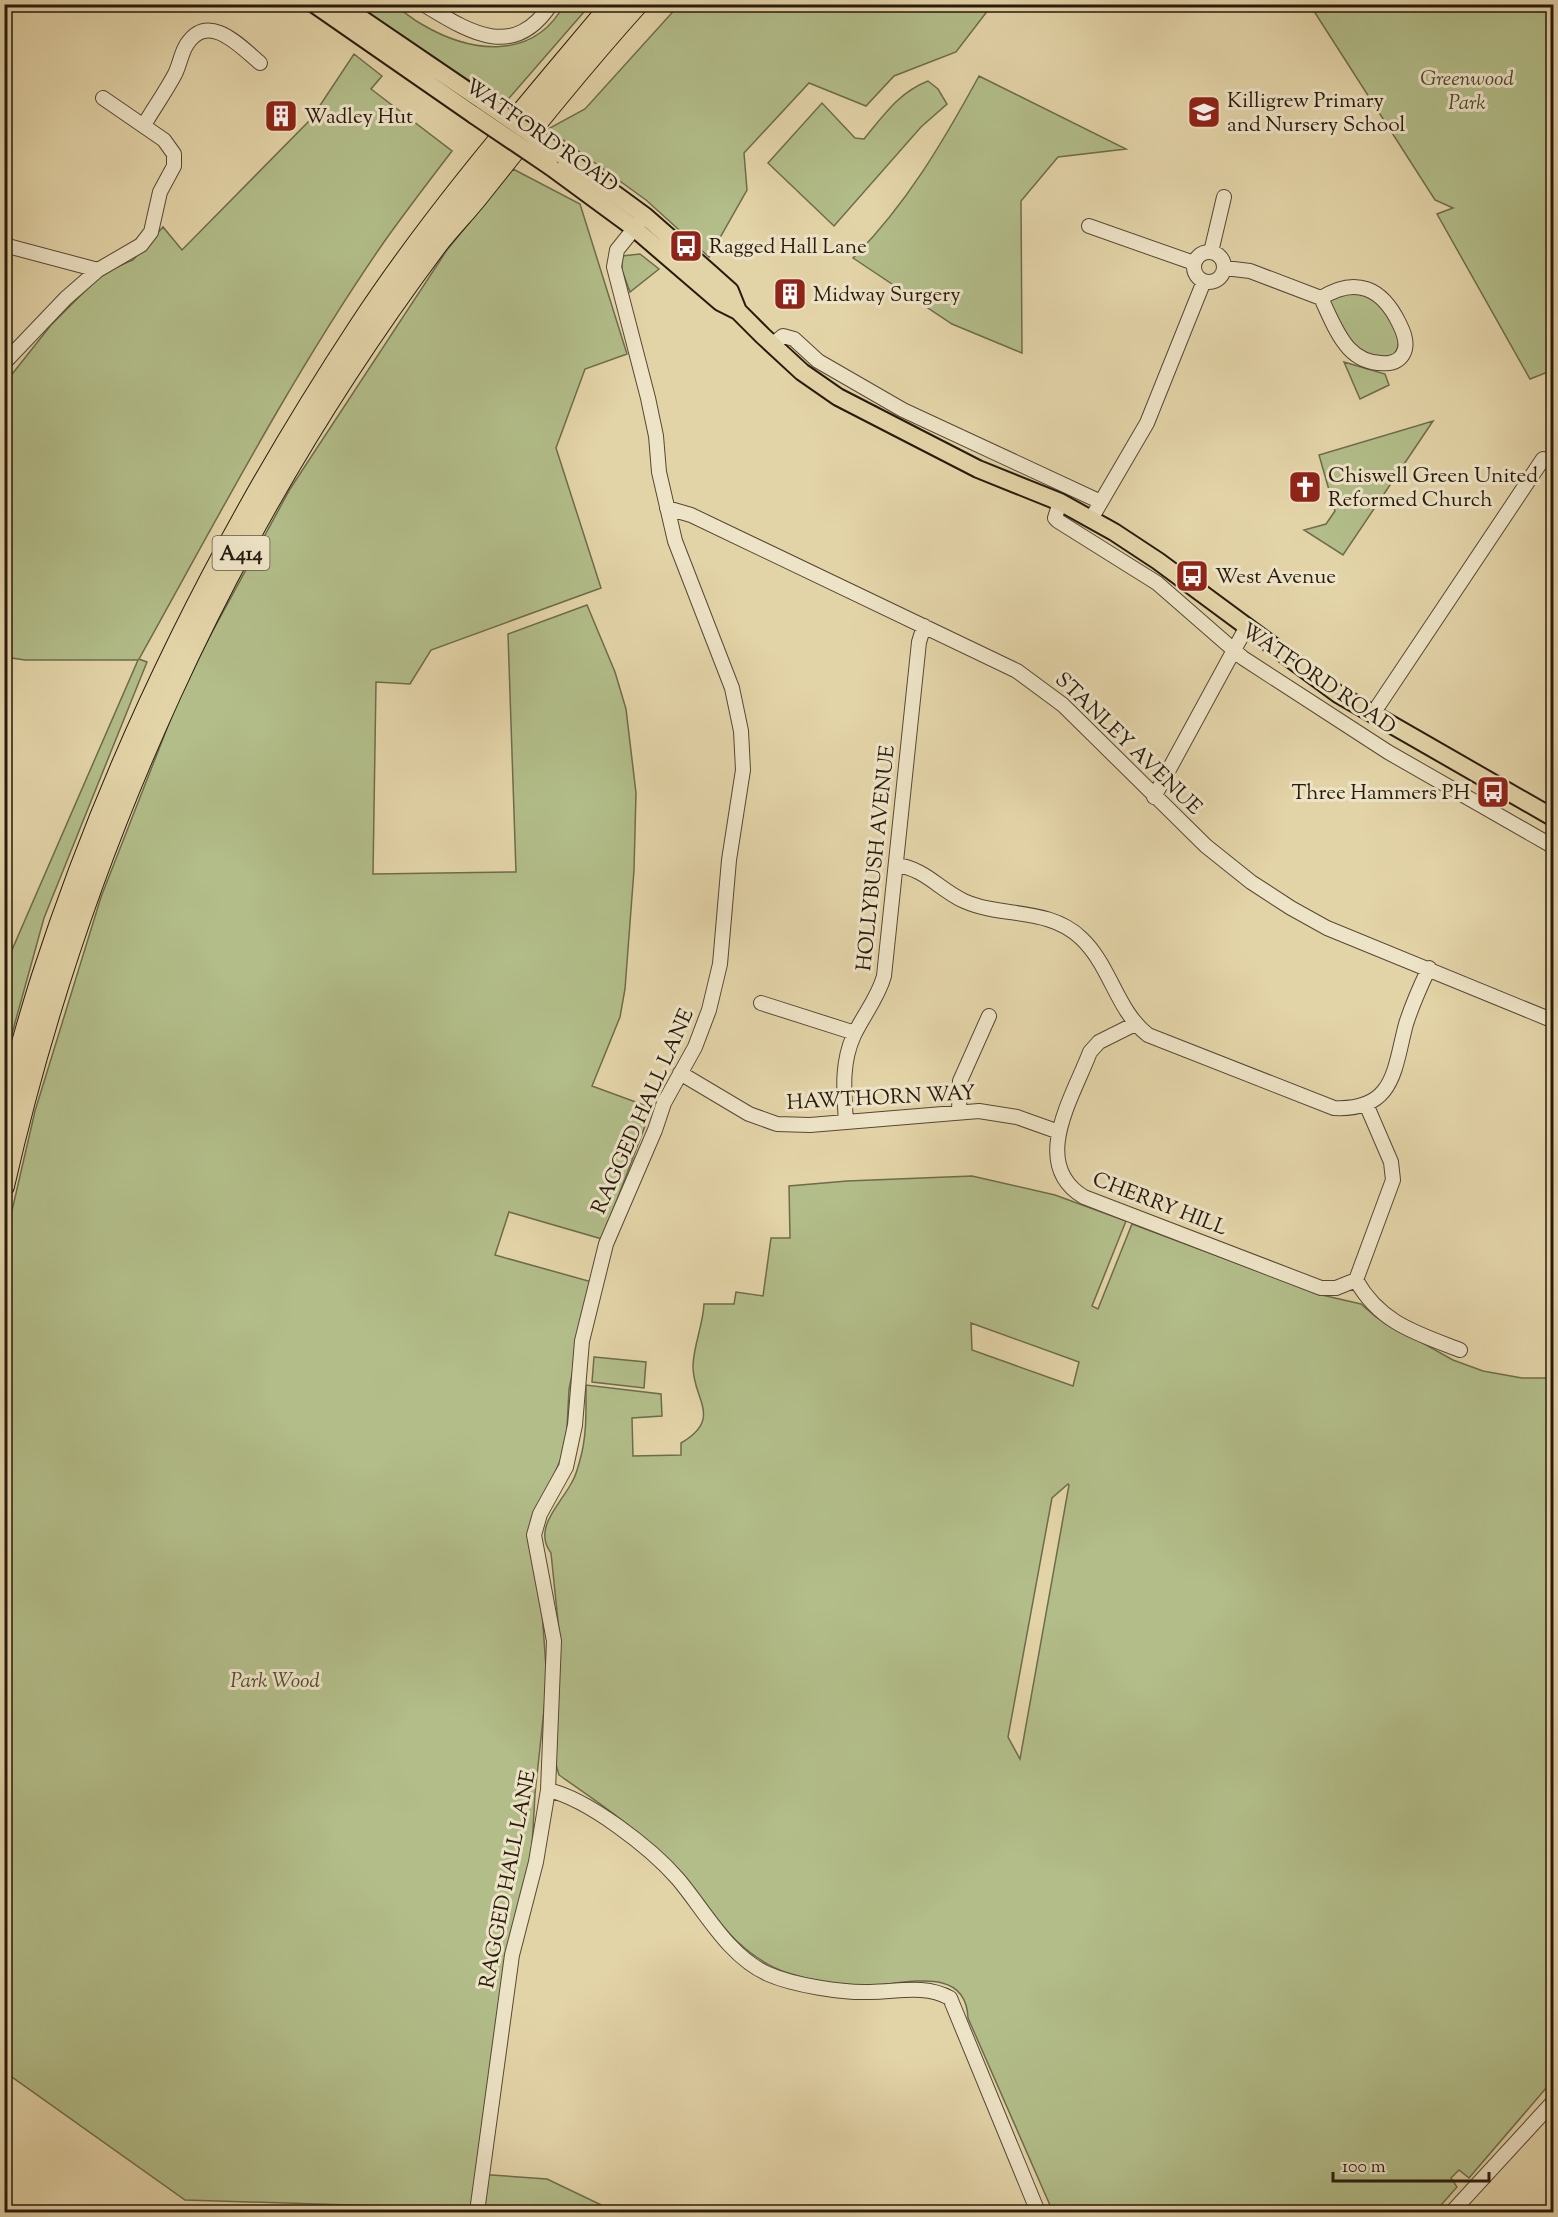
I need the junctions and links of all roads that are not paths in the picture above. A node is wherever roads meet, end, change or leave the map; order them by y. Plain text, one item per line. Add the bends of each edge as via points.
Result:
1 (314, 4) edge
2 (423, 4) edge
3 (551, 4) edge
4 (612, 4) edge
5 (638, 4) edge
6 (348, 11) edge
7 (260, 63) dead end
8 (104, 98) dead end
9 (144, 125) junction
10 (1224, 197) dead end
11 (640, 222) junction
12 (1089, 226) dead end
13 (4, 245) edge
14 (1211, 252) junction
15 (1194, 263) junction
16 (1225, 268) junction
17 (98, 270) junction
18 (1204, 281) junction
19 (1321, 298) junction
20 (772, 345) junction
21 (4, 363) edge
22 (1544, 459) dead end
23 (1060, 502) junction
24 (1101, 502) junction
25 (667, 508) junction
26 (1091, 519) junction
27 (924, 626) junction
28 (1246, 628) junction
29 (1233, 648) junction
30 (1372, 715) junction
31 (1154, 797) junction
32 (1554, 818) edge
33 (1554, 847) edge
34 (896, 865) junction
35 (1429, 968) junction
36 (761, 1003) dead end
37 (989, 1016) dead end
38 (1554, 1021) edge
39 (1135, 1024) junction
40 (855, 1033) junction
41 (680, 1073) junction
42 (1366, 1104) junction
43 (4, 1105) edge
44 (959, 1111) junction
45 (846, 1122) junction
46 (1059, 1132) junction
47 (4, 1186) edge
48 (1356, 1280) junction
49 (1460, 1350) dead end
50 (548, 1790) junction
51 (1554, 2101) edge
52 (477, 2212) edge
53 (1038, 2212) edge
54 (1452, 2212) edge

1 - 6 main road, WATFORD ROAD
2 - 3 street via 471,33 499,37 530,27
4 - 43 highway, A414 via 465,180 412,251 360,324 241,520 157,685 91,843 42,976
5 - 47 highway, A414 via 544,112 438,245 334,396 243,551 172,689 84,906 49,1012
6 - 11 main road, WATFORD ROAD, bridge
7 - 9 street via 219,32 195,35
8 - 9 street
9 - 17 street via 172,148 175,159 160,192 151,232 141,245
10 - 14 street
11 - 20 main road, WATFORD ROAD via 720,302 738,311
11 - 25 street, RAGGED HALL LANE via 617,250 614,267 648,398
12 - 15 street
13 - 17 street
14 - 15 street via 1199,256
14 - 16 street via 1222,259
15 - 18 street via 1195,272
16 - 18 street via 1218,280
16 - 19 street via 1250,271
17 - 21 street via 46,317
18 - 24 street via 1154,408
19 - 19 street via 1342,343 1353,354 1385,363 1394,362 1403,354 1403,330 1385,298 1352,286
20 - 23 main road, WATFORD ROAD via 838,397 978,469
20 - 24 street via 783,336 790,337 819,361 903,410
22 - 30 street
23 - 26 main road, WATFORD ROAD
23 - 29 street, WATFORD ROAD via 1055,518 1058,521 1157,583
24 - 26 street
25 - 27 street, STANLEY AVENUE via 692,515
25 - 41 street, RAGGED HALL LANE via 675,541 725,665 743,752 720,964 703,1030
26 - 28 main road, WATFORD ROAD via 1158,561
27 - 31 street, STANLEY AVENUE via 1008,666 1042,687
27 - 34 street, HOLLYBUSH AVENUE via 919,642
28 - 29 street
28 - 30 main road, WATFORD ROAD
29 - 31 street
29 - 33 street, WATFORD ROAD via 1389,752
30 - 32 main road, WATFORD ROAD
31 - 35 street, STANLEY AVENUE via 1206,846 1291,908 1327,928
34 - 39 street via 920,871 949,893 979,907 1040,917 1071,929 1094,951
34 - 40 street, HOLLYBUSH AVENUE via 884,976 877,997
35 - 38 street, STANLEY AVENUE
35 - 42 street via 1410,1012 1395,1072 1383,1091
36 - 40 street
37 - 44 street via 960,1081
39 - 42 street via 1159,1040 1323,1106 1345,1108
39 - 46 street, CHERRY HILL via 1094,1046
40 - 45 street, HOLLYBUSH AVENUE via 843,1081
41 - 45 street, HAWTHORN WAY via 764,1120 792,1126
41 - 50 street, RAGGED HALL LANE via 606,1244 582,1341 575,1425 566,1467 540,1514 534,1535 554,1641
42 - 48 street via 1391,1162 1393,1180
44 - 45 street, HAWTHORN WAY
44 - 46 street, HAWTHORN WAY via 999,1113
46 - 48 street, CHERRY HILL via 1057,1164 1071,1188 1084,1197 1321,1288 1336,1288
48 - 49 street via 1370,1304 1393,1322
50 - 52 street, RAGGED HALL LANE via 536,1862 512,1955
50 - 53 street via 576,1799 624,1832 676,1878 745,1959 768,1974 849,1992 917,1989 950,1998
51 - 54 street

